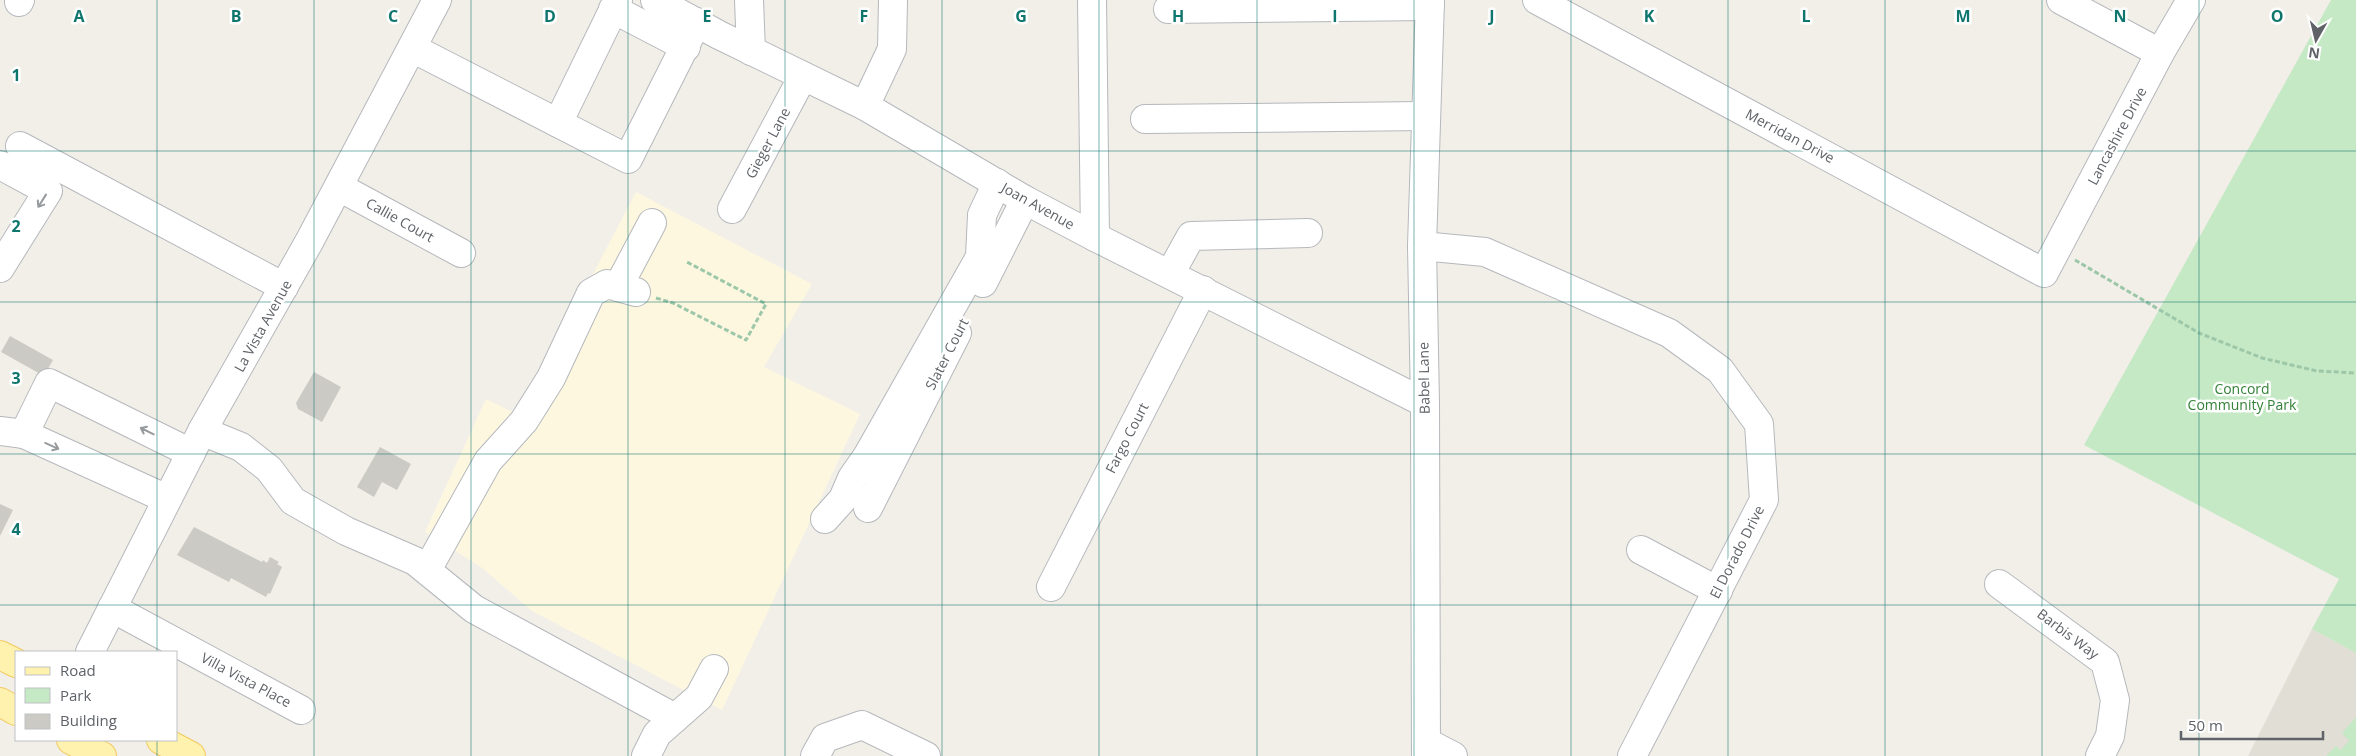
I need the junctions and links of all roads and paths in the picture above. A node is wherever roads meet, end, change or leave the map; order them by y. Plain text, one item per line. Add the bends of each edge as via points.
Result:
1 (437, 0) edge
2 (655, 0) edge
3 (749, 0) edge
4 (893, 0) edge
5 (1092, 0) edge
6 (1537, 0) edge
7 (2061, 0) edge
8 (2191, 0) edge
9 (1430, 3) edge
10 (616, 5) edge
11 (1168, 9) dead end
12 (692, 34) junction
13 (412, 48) junction
14 (751, 51) junction
15 (2160, 53) junction
16 (803, 76) junction
17 (866, 106) junction
18 (1426, 116) junction
19 (1145, 119) dead end
20 (558, 123) junction
21 (20, 146) dead end
22 (0, 166) edge
23 (997, 183) junction
24 (339, 187) junction
25 (1025, 200) junction
26 (732, 209) dead end
27 (652, 223) dead end
28 (1308, 233) dead end
29 (1095, 237) junction
30 (1422, 246) junction
31 (2057, 249) junction
32 (461, 253) dead end
33 (685, 261) dead end
34 (0, 268) edge
35 (2044, 273) joint
36 (1170, 274) junction
37 (284, 287) junction
38 (627, 290) junction
39 (1203, 290) junction
40 (2356, 373) edge
41 (1425, 403) junction
42 (12, 432) edge
43 (197, 442) junction
44 (168, 499) junction
45 (868, 508) dead end
46 (825, 519) dead end
47 (1641, 550) dead end
48 (427, 570) junction
49 (1999, 584) dead end
50 (1051, 586) dead end
51 (1718, 591) junction
52 (112, 608) junction
53 (90, 651) edge
54 (0, 655) edge
55 (15, 662) edge
56 (714, 669) dead end
57 (0, 702) edge
58 (15, 710) edge
59 (301, 710) dead end
60 (675, 718) junction
61 (73, 741) edge
62 (163, 741) edge
63 (1426, 749) edge
64 (102, 756) edge
65 (191, 756) edge
66 (646, 756) edge
67 (815, 756) edge
68 (926, 756) edge
69 (1453, 756) edge
70 (1632, 756) edge
71 (2100, 756) edge

1 - 13 street, La Vista Avenue
2 - 12 street, Joan Avenue
3 - 14 street
4 - 17 street via 892,49
5 - 29 street
6 - 35 street, Merridan Drive
7 - 15 street
8 - 15 street, Lancashire Drive
9 - 11 street
9 - 18 street, Babel Lane
10 - 12 street
10 - 20 street
12 - 14 street, Joan Avenue
12 - 20 street via 628,159
13 - 20 street
13 - 24 street, La Vista Avenue
14 - 16 street, Joan Avenue
15 - 31 street, Lancashire Drive
16 - 17 street, Joan Avenue
16 - 26 street, Gieger Lane
17 - 23 street, Joan Avenue
18 - 19 street
18 - 30 street, Babel Lane
21 - 37 street
22 -> 34 street via 48,191
23 - 25 street, Joan Avenue
23 - 46 street via 982,215 980,257 852,478 843,499
24 - 32 street, Callie Court
24 - 37 street, La Vista Avenue
25 - 29 street, Joan Avenue
25 - 45 street, Slater Court
27 - 38 street
28 - 36 street via 1191,236
29 - 36 street, Joan Avenue
30 - 41 street, Babel Lane
30 - 51 street, El Dorado Drive via 1485,252 1669,333 1720,370 1759,424 1764,500
31 - 35 street, Lancashire Drive
31 - 40 path via 2199,333 2262,358 2317,371
33 - 38 path via 766,304 746,340 673,303
36 - 39 street, Joan Avenue
37 - 43 street, La Vista Avenue
38 - 48 street via 607,284 591,293 551,378 524,421 488,461
39 - 41 street, Joan Avenue
39 - 50 street, Fargo Court
41 - 63 street, Babel Lane
43 -> 42 street via 48,383
42 -> 44 street
43 - 44 street, La Vista Avenue
43 - 48 street via 241,447 269,469 293,501 346,531 416,561
44 - 52 street, La Vista Avenue
47 - 51 street
48 - 60 street via 474,609
49 - 71 street, Barbis Way via 2104,662 2115,700 2110,736
51 - 70 street, El Dorado Drive
52 - 53 street, La Vista Avenue
52 - 59 street, Villa Vista Place
54 - 55 main road
56 - 60 street via 699,697
57 - 58 main road
60 - 66 street via 657,734
61 - 64 main road
62 - 65 main road
63 - 69 street
67 - 68 street via 825,738 862,725

